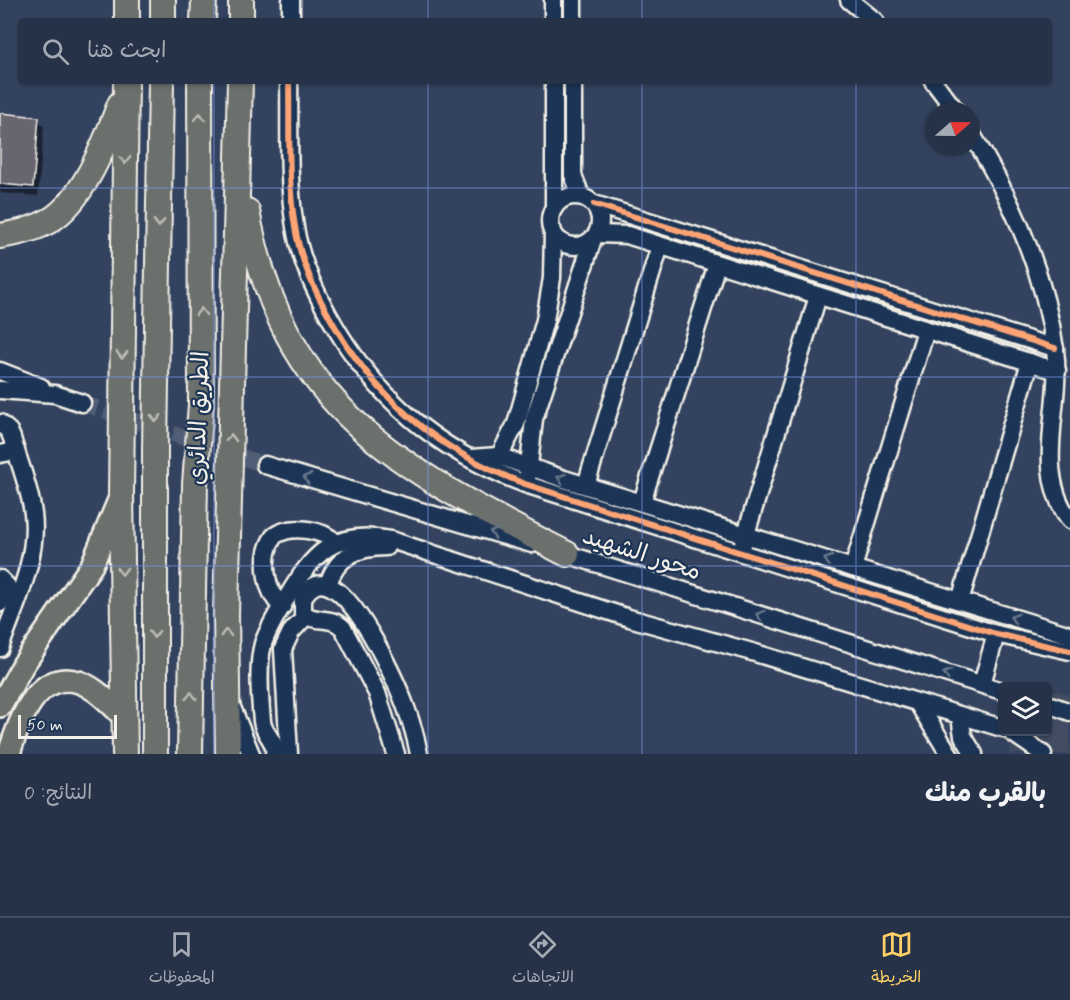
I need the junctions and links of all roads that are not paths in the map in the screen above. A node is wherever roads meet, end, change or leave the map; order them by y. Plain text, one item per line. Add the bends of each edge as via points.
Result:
1 (127, 0) edge
2 (163, 0) edge
3 (204, 0) edge
4 (241, 0) edge
5 (291, 0) edge
6 (553, 0) edge
7 (573, 0) edge
8 (849, 0) edge
9 (127, 18) edge
10 (163, 18) edge
11 (203, 18) edge
12 (241, 18) edge
13 (291, 18) edge
14 (553, 18) edge
15 (573, 18) edge
16 (871, 18) edge
17 (161, 84) edge
18 (200, 84) edge
19 (240, 84) edge
20 (289, 84) edge
21 (554, 84) edge
22 (573, 84) edge
23 (935, 84) edge
24 (125, 86) edge
25 (949, 102) edge
26 (980, 149) edge
27 (239, 168) junction
28 (587, 200) junction
29 (554, 208) junction
30 (553, 231) junction
31 (0, 236) edge
32 (595, 236) junction
33 (660, 246) junction
34 (717, 264) junction
35 (818, 296) junction
36 (926, 330) junction
37 (1055, 348) junction
38 (1030, 362) junction
39 (0, 371) edge
40 (1057, 371) junction
41 (0, 390) edge
42 (55, 394) junction
43 (82, 403) tunnel mouth
44 (0, 423) edge
45 (8, 453) edge
46 (495, 464) junction
47 (265, 465) tunnel mouth
48 (531, 468) junction
49 (525, 484) junction
50 (586, 485) junction
51 (121, 494) junction
52 (642, 502) junction
53 (1070, 520) edge
54 (746, 535) junction
55 (336, 543) junction
56 (414, 548) junction
57 (740, 553) junction
58 (567, 554) junction
59 (853, 568) junction
60 (0, 579) edge
61 (328, 585) junction
62 (960, 601) junction
63 (0, 603) edge
64 (279, 613) junction
65 (306, 616) junction
66 (291, 632) junction
67 (996, 634) junction
68 (1070, 635) edge
69 (2, 636) edge
70 (1070, 651) edge
71 (982, 684) junction
72 (998, 690) edge
73 (226, 692) junction
74 (919, 705) junction
75 (0, 706) edge
76 (1052, 706) edge
77 (1070, 712) edge
78 (123, 716) junction
79 (960, 717) junction
80 (998, 728) edge
81 (1017, 736) edge
82 (9, 754) edge
83 (125, 754) edge
84 (154, 754) edge
85 (190, 754) edge
86 (228, 754) edge
87 (251, 754) edge
88 (274, 754) edge
89 (289, 754) edge
90 (396, 754) edge
91 (419, 754) edge
92 (949, 754) edge
93 (975, 754) edge
94 (1043, 754) edge

1 - 9 highway
2 - 10 highway
3 - 11 highway
4 - 12 highway
5 - 13 street
6 - 14 street
7 - 15 street
8 - 16 street
17 -> 84 highway, الطريق الدائري
85 -> 18 highway, الطريق الدائري via 195,484 201,404
19 - 27 highway, الطريق الدائري
20 - 46 street via 295,228 318,297 354,358 388,400 446,444 471,458
21 - 29 street
22 - 28 street via 573,175
23 - 25 street
24 - 31 highway via 106,140 69,203 37,228
24 -> 51 highway
26 - 37 street via 1026,242
27 - 58 highway via 252,237 268,292 286,333 328,397 407,465 462,500
73 -> 27 highway, الطريق الدائري
28 - 29 street via 565,198
28 - 32 street via 600,219
28 - 37 street
29 - 30 street
30 - 32 street via 563,243 571,245 586,243
30 - 46 street via 552,278 545,320 516,424
32 - 33 street via 620,234
32 - 48 street via 534,419
33 - 34 street
33 - 50 street
34 - 35 street
34 - 52 street
35 - 36 street
35 - 54 street
36 - 38 street
36 - 59 street
37 - 40 street
38 - 40 street
38 - 62 street
39 - 42 street
40 - 53 street via 1050,463 1053,484
41 - 42 street
42 - 43 street
44 - 45 street via 9,431
45 - 69 street via 31,501 34,528 23,581
46 - 48 street
46 - 49 street
58 -> 47 street, محور الشهيد
48 - 49 street
50 -> 48 street
49 - 57 street
50 - 52 street
51 - 75 main road via 92,565 23,665
51 -> 78 highway
52 - 54 street
54 - 57 street
59 -> 54 street
55 - 56 street via 379,537
55 - 64 street via 311,561
55 - 64 street via 312,531 287,531 274,536 269,548 267,583
56 - 61 street via 358,550 335,567
56 - 74 street via 629,618
57 - 67 street
71 -> 58 street, محور الشهيد
59 - 62 street
60 - 63 street via 7,586
61 - 65 street via 313,586 305,593 302,608
61 - 91 street via 358,614 388,663
68 -> 62 street
64 - 66 street
64 - 88 street via 262,645 261,661 262,722 275,746
65 - 66 street
65 - 90 street via 334,621 343,628 377,693
66 - 89 street via 283,648
67 - 70 street
67 - 71 street
71 - 72 street, محور الشهيد
73 - 86 highway, الطريق الدائري
73 - 87 street
74 - 79 street
74 - 92 street
76 - 77 street
78 - 82 main road via 80,683 60,682 28,704
78 - 83 highway
79 - 80 street
79 - 93 street via 963,736
81 - 94 street

